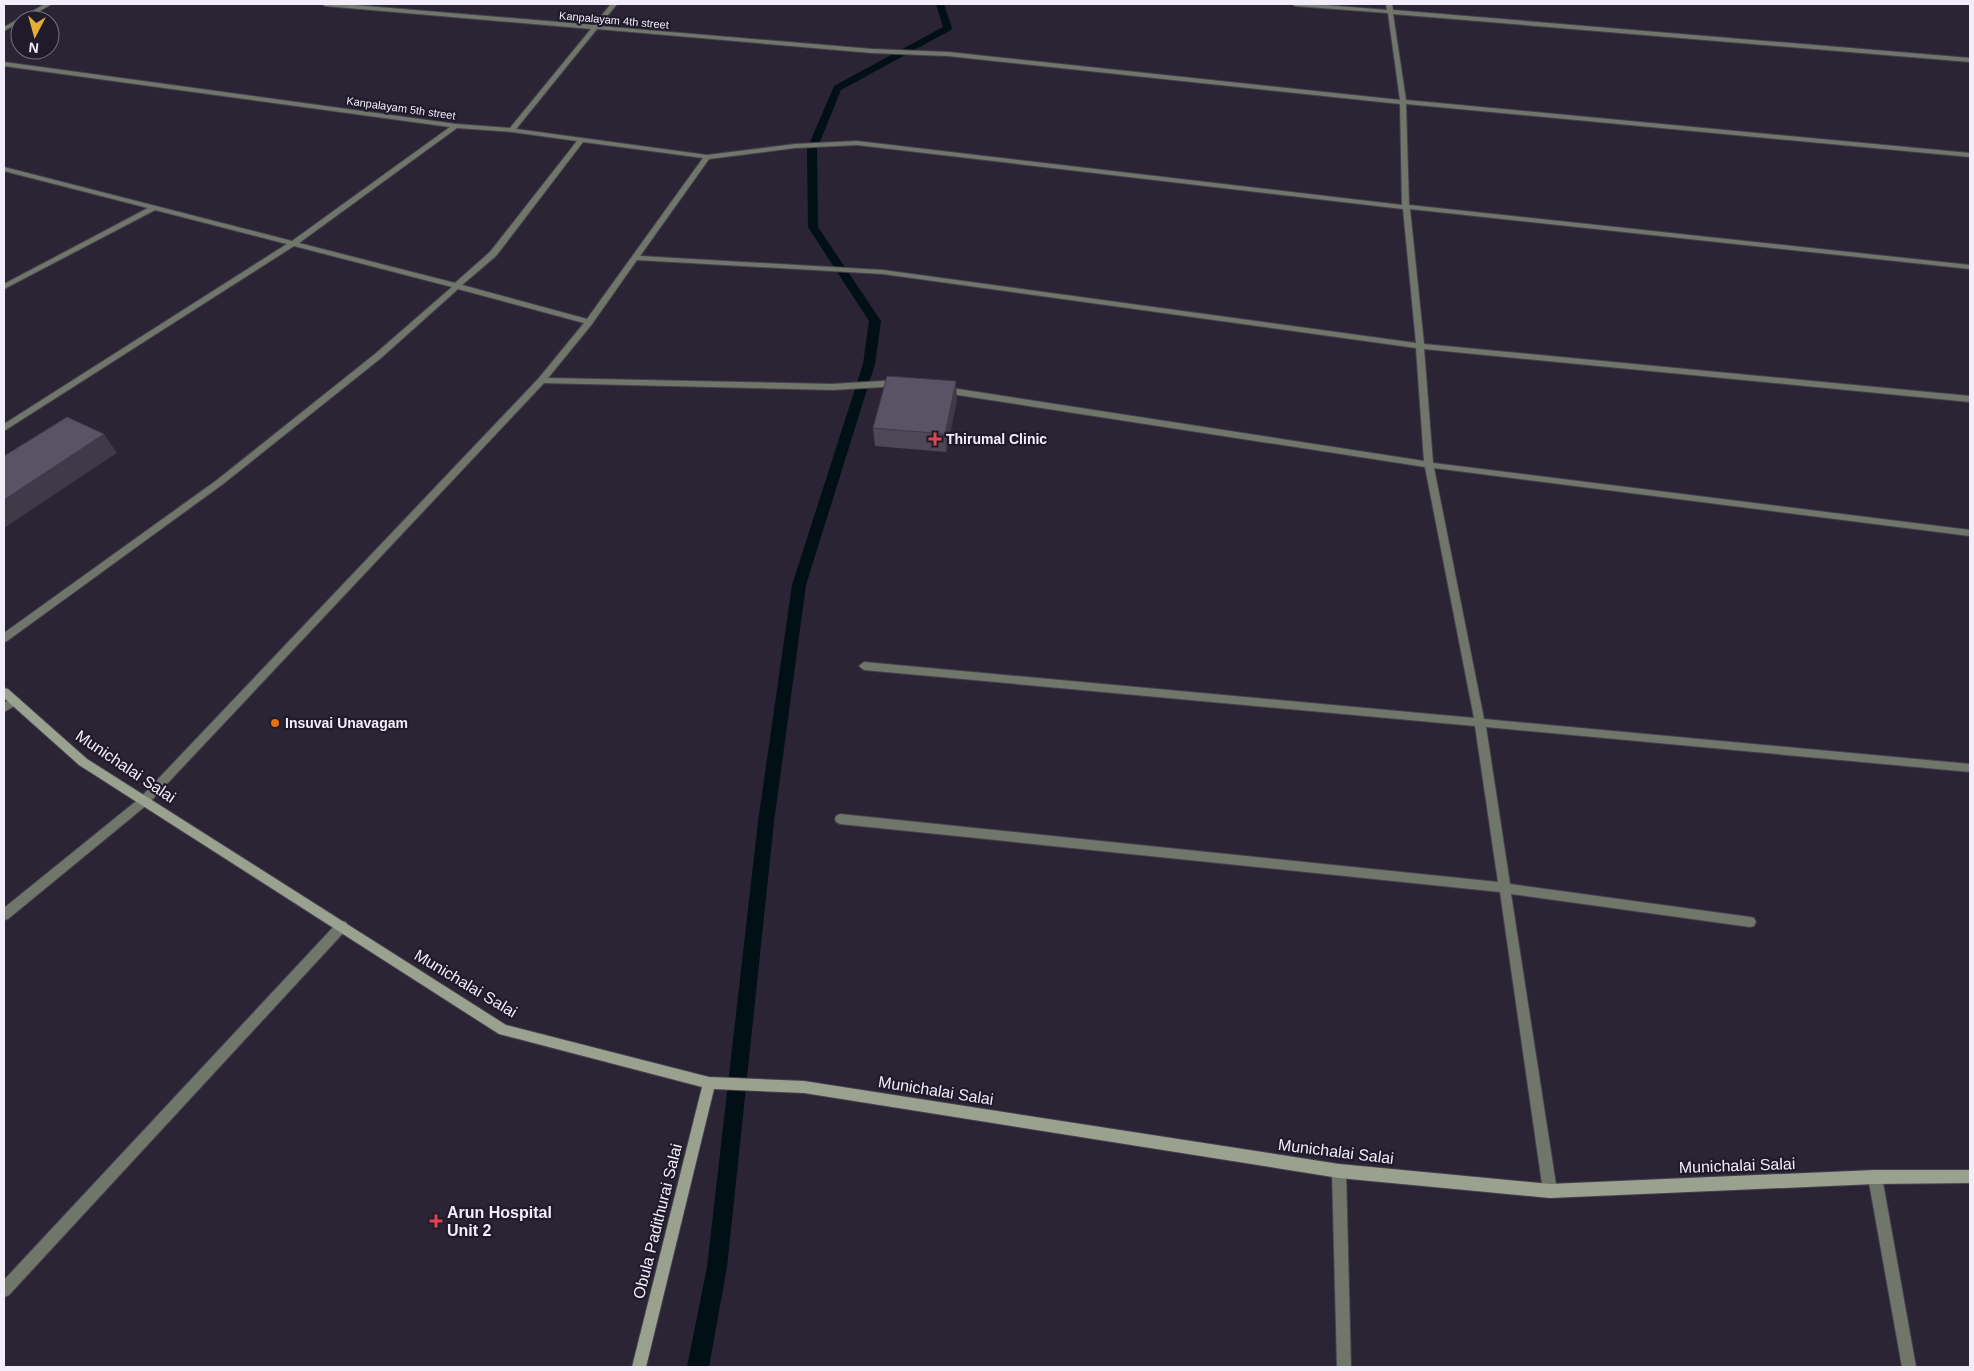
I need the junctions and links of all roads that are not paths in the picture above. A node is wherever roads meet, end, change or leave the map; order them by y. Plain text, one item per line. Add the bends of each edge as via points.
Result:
1 (325, 4) edge
2 (614, 4) edge
3 (1295, 4) edge
4 (1390, 8) edge
5 (594, 28) junction
6 (1970, 60) edge
7 (4, 64) edge
8 (1403, 102) junction
9 (456, 126) junction
10 (512, 130) junction
11 (581, 140) junction
12 (1970, 155) edge
13 (707, 157) junction
14 (4, 169) edge
15 (154, 208) junction
16 (1406, 208) junction
17 (293, 244) junction
18 (636, 258) junction
19 (1970, 267) edge
20 (457, 286) junction
21 (4, 287) edge
22 (589, 322) junction
23 (1420, 346) junction
24 (542, 380) junction
25 (906, 384) edge
26 (936, 389) edge
27 (1970, 399) edge
28 (4, 428) edge
29 (1429, 465) junction
30 (1970, 533) edge
31 (4, 638) edge
32 (864, 666) dead end
33 (4, 692) edge
34 (14, 701) junction
35 (4, 708) edge
36 (1480, 723) junction
37 (1970, 768) edge
38 (144, 801) junction
39 (840, 820) dead end
40 (1505, 888) junction
41 (4, 915) edge
42 (1750, 922) dead end
43 (342, 926) junction
44 (709, 1083) junction
45 (1339, 1171) junction
46 (1875, 1177) junction
47 (1970, 1178) edge
48 (1550, 1191) junction
49 (4, 1290) edge
50 (639, 1367) edge
51 (1344, 1367) edge
52 (1909, 1367) edge

1 - 5 street, Kanpalayam 4th street
2 - 5 street
3 - 4 street
4 - 6 street
4 - 8 street
5 - 8 street, Kanpalayam 4th street via 872,51 948,54
5 - 10 street
7 - 9 street, Kanpalayam 5th street
8 - 12 street, Kanpalayam 4th street
8 - 16 street
9 - 10 street, Kanpalayam 5th street
9 - 17 street
10 - 11 street, Kanpalayam 5th street
11 - 13 street, Kanpalayam 5th street
11 - 20 street via 493,254
13 - 16 street, Kanpalayam 5th street via 795,146 857,143
13 - 18 street
14 - 15 street
15 - 17 street
15 - 21 street
16 - 19 street, Kanpalayam 5th street
16 - 23 street
17 - 20 street
17 - 28 street
18 - 22 street
18 - 23 street via 883,272
20 - 22 street
20 - 31 street via 378,356 220,482
22 - 24 street
23 - 27 street
23 - 29 street
24 - 25 street via 832,387
24 - 38 street
26 - 29 street
29 - 30 street
29 - 36 street
32 - 36 street
33 - 34 main road, Munichalai Salai
34 - 35 street
34 - 38 main road, Munichalai Salai via 83,762
36 - 37 street
36 - 40 street
38 - 41 street
38 - 43 main road, Munichalai Salai
39 - 40 street
40 - 42 street
40 - 48 street
43 - 44 main road, Munichalai Salai via 503,1030
43 - 49 street
44 - 45 main road, Munichalai Salai via 804,1087
44 - 50 main road, Obula Padithurai Salai
45 - 48 main road, Munichalai Salai
45 - 51 street
46 - 47 main road, Munichalai Salai
46 - 48 main road, Munichalai Salai
46 - 52 street

